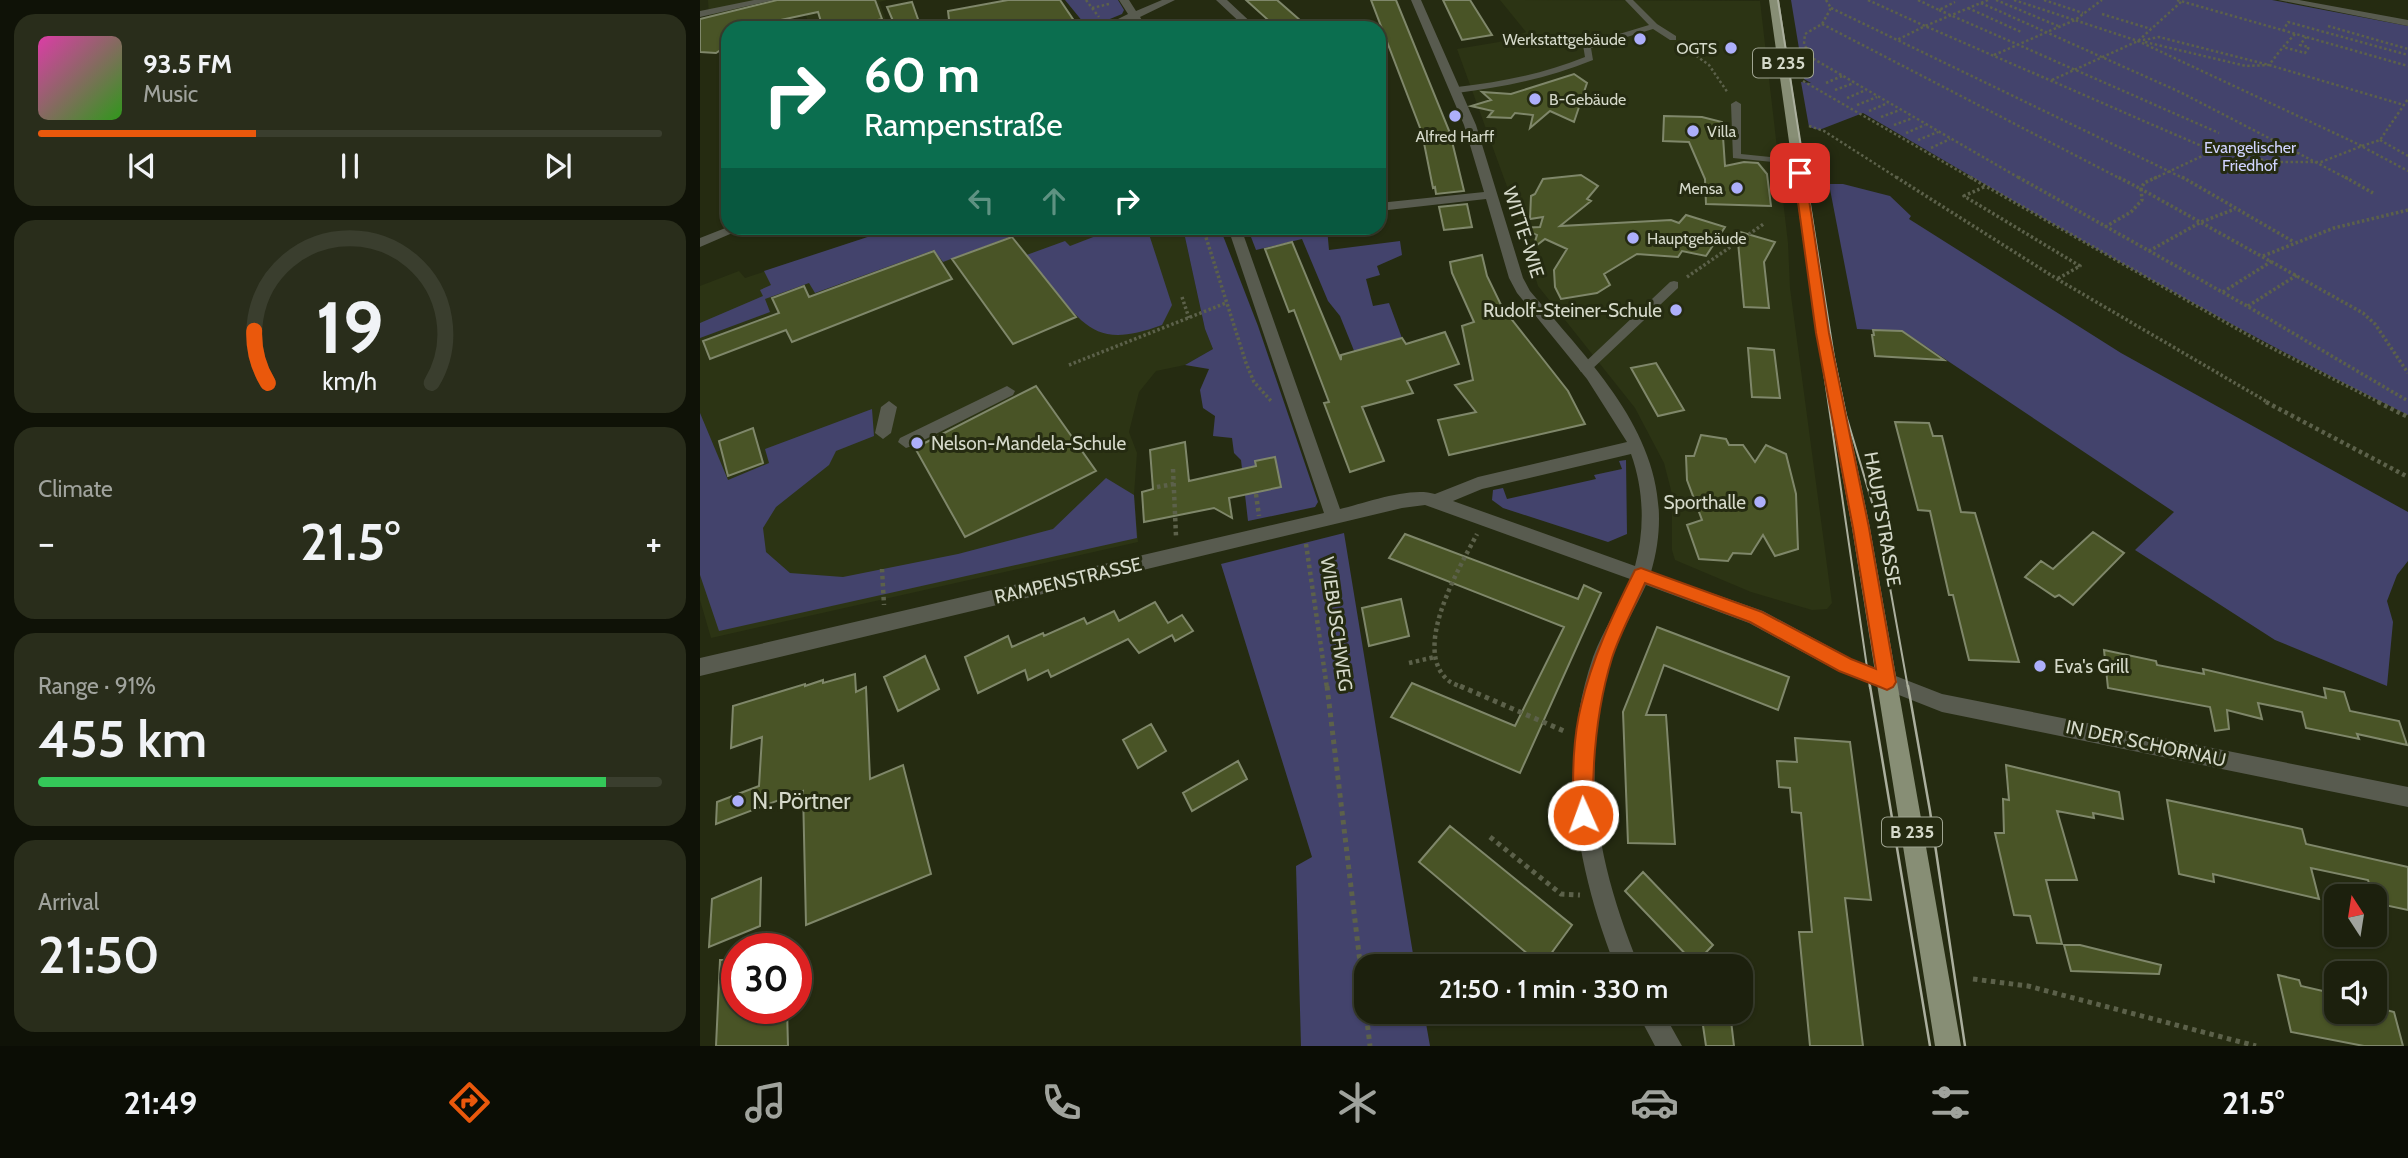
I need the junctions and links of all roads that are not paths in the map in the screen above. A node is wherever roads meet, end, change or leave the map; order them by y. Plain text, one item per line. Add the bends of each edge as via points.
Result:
1 (708, 0) edge
2 (769, 0) edge
3 (1124, 0) edge
4 (1170, 0) edge
5 (1221, 0) edge
6 (1416, 0) edge
7 (1629, 0) edge
8 (1774, 0) edge
9 (2283, 0) edge
10 (2354, 0) edge
11 (2349, 13) junction
12 (705, 14) edge
13 (1135, 15) junction
14 (1121, 21) edge
15 (1138, 21) edge
16 (1244, 21) edge
17 (2408, 23) edge
18 (1654, 26) junction
19 (1672, 37) road end
20 (1457, 90) junction
21 (1736, 104) road end
22 (1798, 163) junction
23 (1491, 195) junction
24 (1386, 206) edge
25 (721, 234) edge
26 (1237, 235) edge
27 (700, 243) edge
28 (1674, 285) road end
29 (1585, 369) junction
30 (1007, 391) dead end
31 (889, 407) dead end
32 (883, 433) dead end
33 (906, 442) dead end
34 (1638, 446) junction
35 (1436, 501) junction
36 (1334, 517) junction
37 (1641, 575) junction
38 (700, 667) edge
39 (1887, 682) junction
40 (2408, 797) edge
41 (1623, 954) edge
42 (1656, 1024) edge
43 (1670, 1046) edge
44 (1948, 1046) edge

1 - 12 street
2 - 12 street
3 - 13 street
4 - 13 street
5 - 16 street
6 - 20 street, WITTE-WIE
7 - 18 lane
8 - 22 main road, HAUPTSTRASSE / B 235
9 - 11 street
10 - 11 street
11 - 17 street
13 - 14 street
13 - 15 street
18 - 19 lane
18 - 20 lane via 1586,47 1590,58 1553,74 1521,83
20 - 23 street, WITTE-WIE
21 - 22 lane via 1736,156
22 - 39 main road, HAUPTSTRASSE / B 235 via 1823,333
23 - 24 street
23 - 29 street, WITTE-WIE via 1524,293
25 - 27 street
26 - 36 street
28 - 29 lane
29 - 34 street, WITTE-WIE
30 - 33 street
31 - 32 street
34 - 35 street, RAMPENSTRASSE via 1478,483
34 - 37 street, WITTE-WIE via 1651,527
35 - 36 street, RAMPENSTRASSE via 1415,498
35 - 37 street, RAMPENSTRASSE
36 - 38 street, RAMPENSTRASSE
37 - 39 street, RAMPENSTRASSE via 1756,617
37 - 41 street, WITTE-WIE via 1604,656 1584,739 1583,815 1590,855
39 - 40 street, IN DER SCHORNAU via 1942,703
39 - 44 main road, HAUPTSTRASSE / B 235
42 - 43 street

